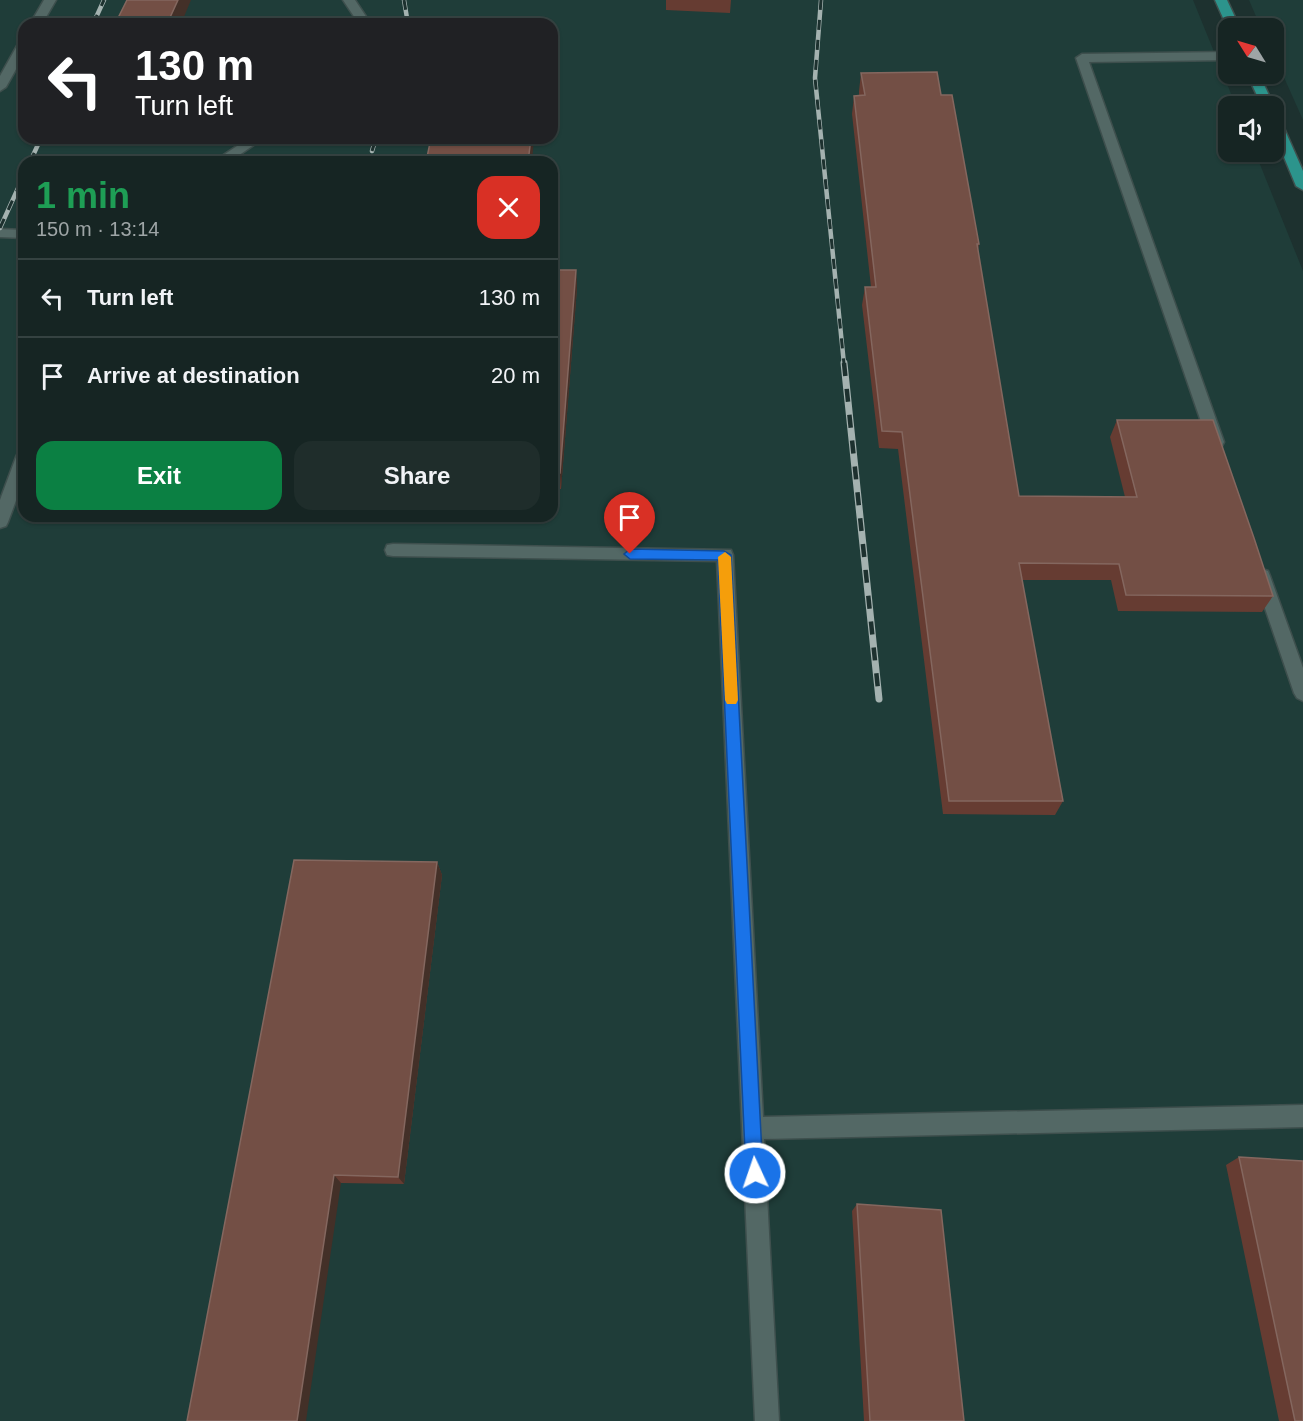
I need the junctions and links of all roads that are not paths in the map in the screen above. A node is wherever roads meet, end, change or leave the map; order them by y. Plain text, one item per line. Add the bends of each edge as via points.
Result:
1 (50, 0) edge
2 (349, 0) edge
3 (1221, 0) edge
4 (40, 18) edge
5 (361, 18) edge
6 (1229, 18) edge
7 (18, 55) edge
8 (1218, 56) edge
9 (0, 87) edge
10 (1284, 142) edge
11 (248, 144) edge
12 (230, 156) edge
13 (1303, 186) edge
14 (0, 233) edge
15 (18, 234) edge
16 (1222, 459) edge
17 (18, 473) edge
18 (0, 522) edge
19 (393, 550) dead end
20 (1257, 560) edge
21 (1303, 693) edge
22 (1303, 1116) edge
23 (753, 1128) junction
24 (767, 1421) edge

1 - 4 lane
2 - 5 lane
3 - 6 main road
7 - 9 lane
8 - 16 lane via 1082,58
10 - 13 main road
11 - 12 lane
14 - 15 lane
17 - 18 lane
19 - 23 lane via 724,555
20 - 21 lane
22 - 23 lane
23 - 24 lane

